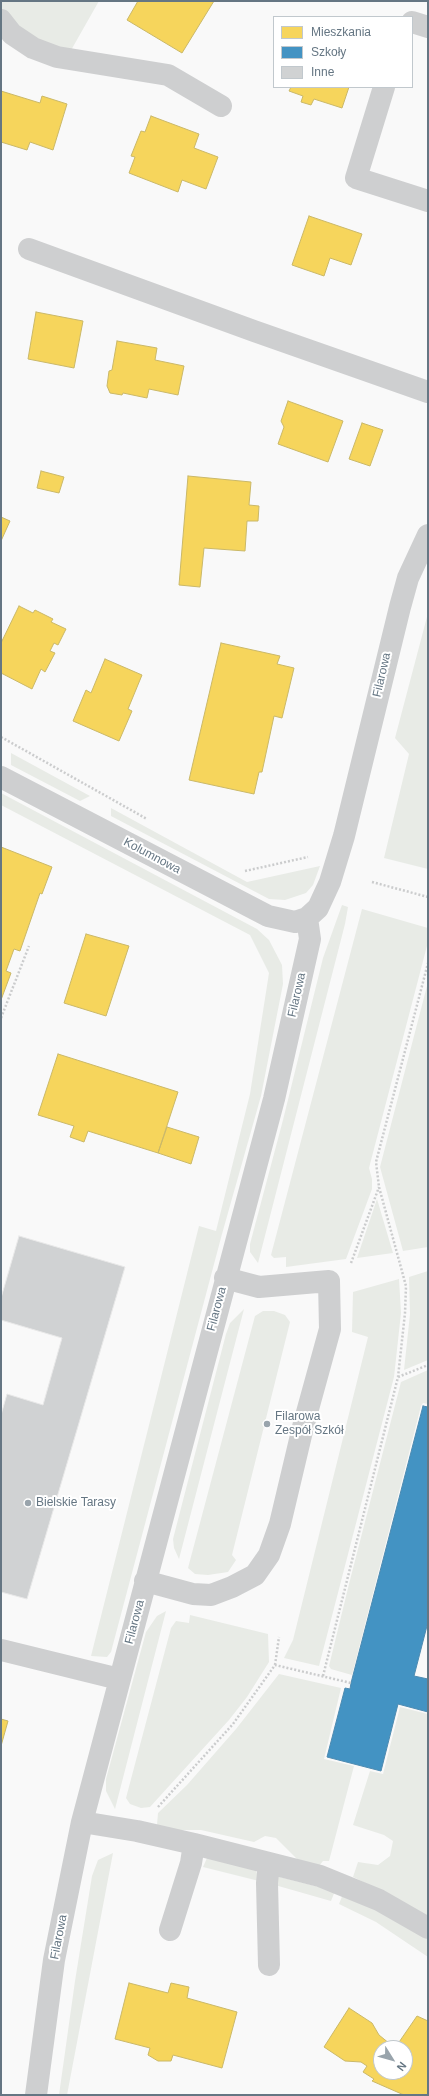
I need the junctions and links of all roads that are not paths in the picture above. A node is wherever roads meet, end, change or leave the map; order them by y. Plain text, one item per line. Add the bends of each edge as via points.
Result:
1 (1, 20) edge
2 (413, 22) edge
3 (428, 27) edge
4 (384, 88) edge
5 (221, 106) dead end
6 (428, 201) edge
7 (29, 249) dead end
8 (428, 392) edge
9 (428, 535) edge
10 (1, 777) edge
11 (307, 918) junction
12 (225, 1278) junction
13 (146, 1582) junction
14 (1, 1650) edge
15 (119, 1679) junction
16 (82, 1822) junction
17 (194, 1844) junction
18 (269, 1863) junction
19 (428, 1928) edge
20 (170, 1930) dead end
21 (269, 1965) dead end
22 (36, 2095) edge

1 - 5 street via 12,34 34,48 57,57 168,75
2 - 3 street
4 - 6 street via 356,178
7 - 8 street
9 - 11 street, Filarowa via 408,578 338,858 324,897 318,908
10 - 11 street, Kolumnowa via 268,916 295,922
11 - 12 street, Filarowa via 310,939 283,1060
12 - 13 street, Filarowa
12 - 13 street via 258,1287 329,1281 330,1329 280,1524 269,1556 255,1574 232,1587 210,1595 193,1594
13 - 15 street, Filarowa
14 - 15 street
15 - 16 street, Filarowa
16 - 17 street
16 - 22 street, Filarowa via 54,1960
17 - 18 street
17 - 20 street via 191,1863
18 - 19 street via 320,1876 350,1887
18 - 21 street

